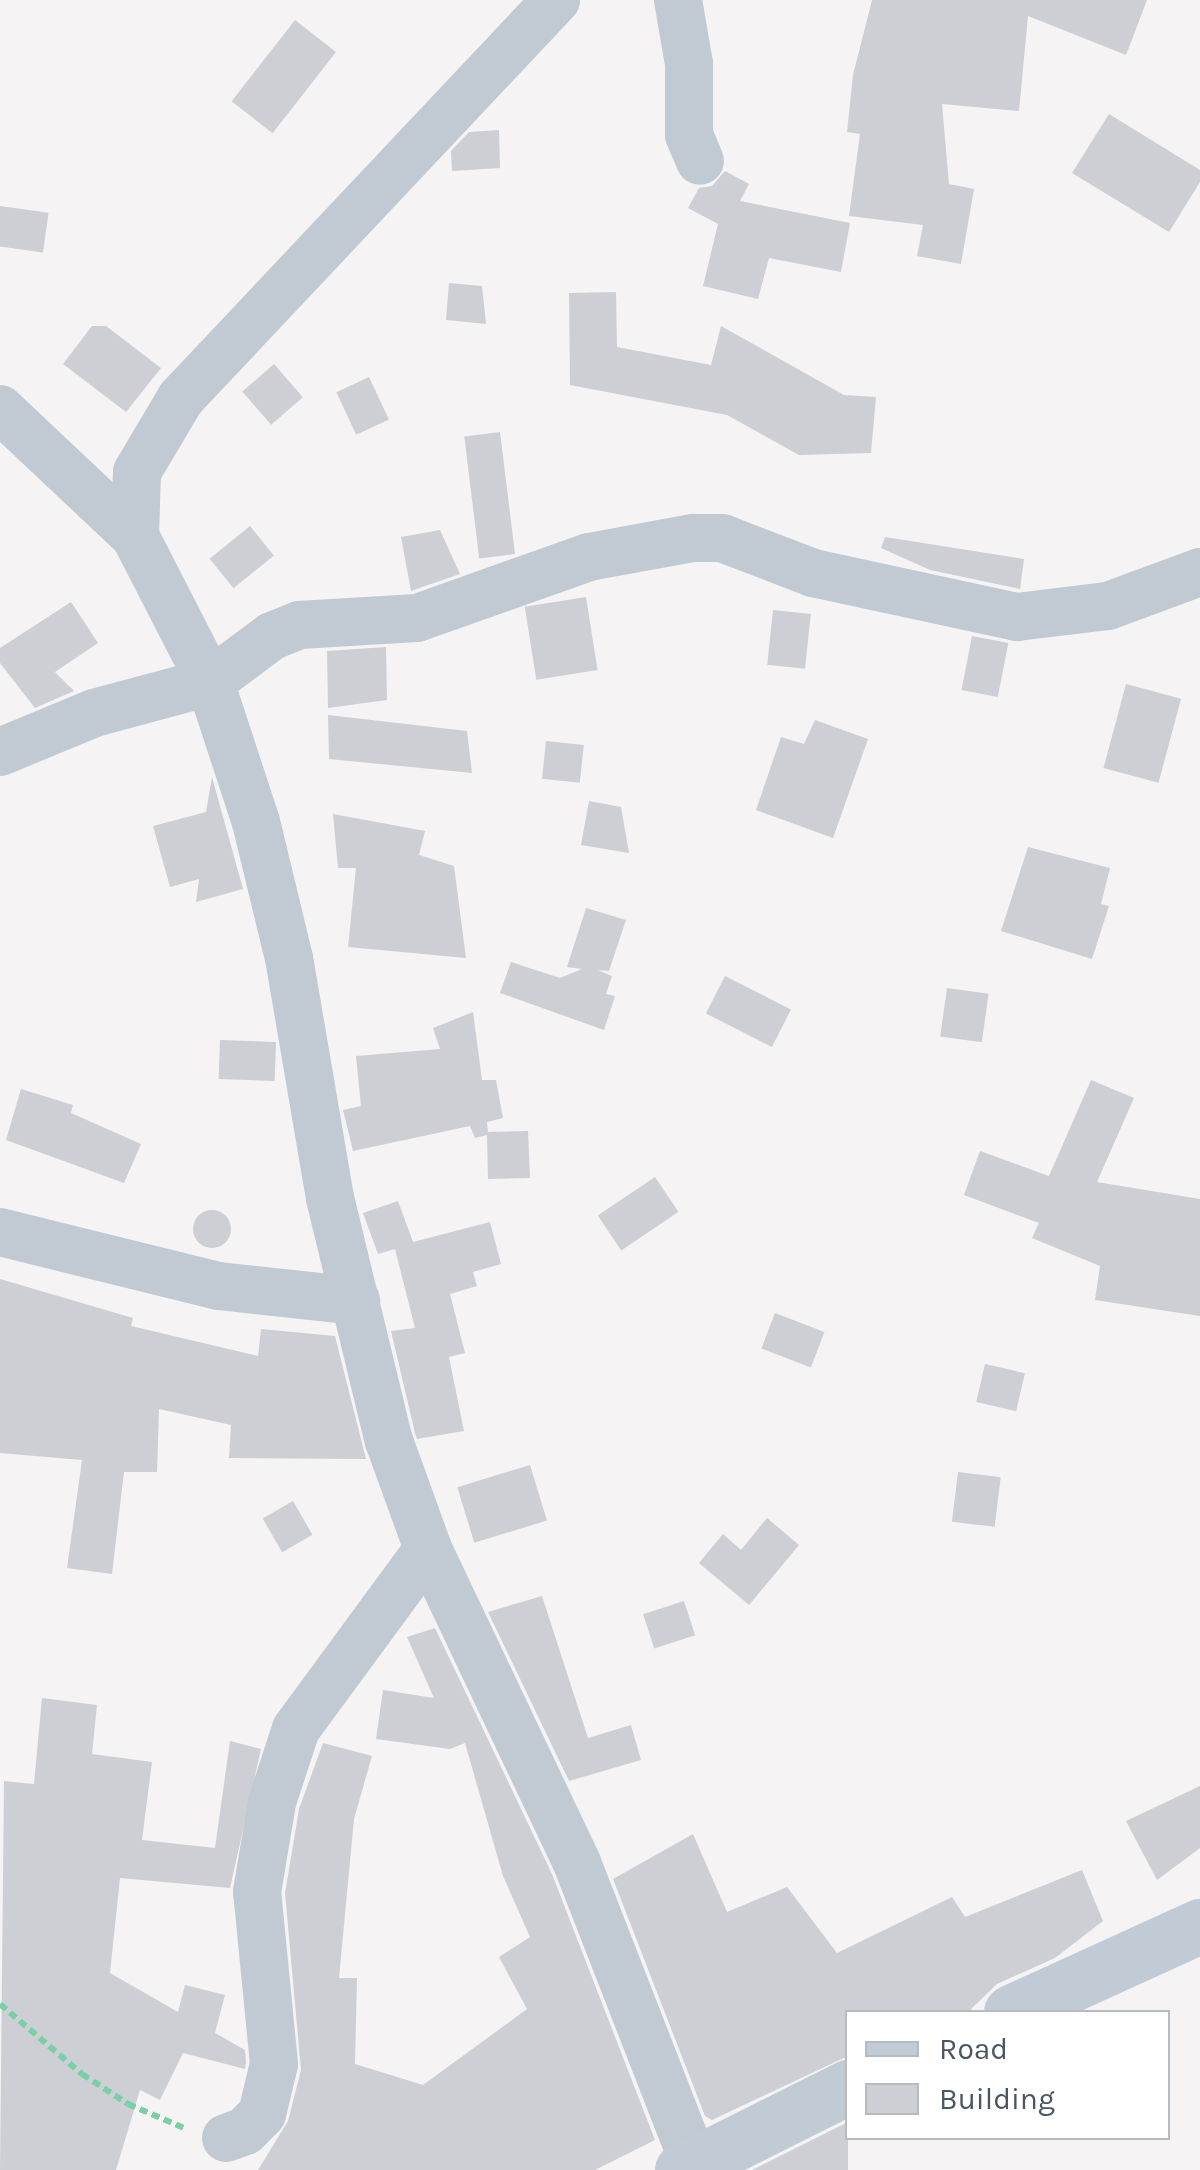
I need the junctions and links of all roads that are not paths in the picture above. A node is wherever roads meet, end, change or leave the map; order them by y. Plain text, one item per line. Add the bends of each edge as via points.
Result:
1 (556, 0) edge
2 (678, 0) edge
3 (700, 162) dead end
4 (0, 409) edge
5 (136, 536) junction
6 (1200, 572) edge
7 (210, 682) junction
8 (0, 752) edge
9 (0, 1232) edge
10 (356, 1301) junction
11 (428, 1549) junction
12 (1200, 1926) edge
13 (1015, 2010) edge
14 (845, 2088) edge
15 (226, 2138) road end
16 (687, 2165) edge

1 - 5 street via 181,398 137,472
2 - 3 street via 690,64 689,135
4 - 5 street
5 - 7 street
6 - 7 street via 1108,606 1016,616 813,573 722,538 693,538 589,558 417,618 298,625
7 - 8 street via 94,713
7 - 10 street via 256,822 289,958 330,1198
9 - 10 street via 219,1286
10 - 11 street via 389,1441
11 - 15 street via 296,1729 272,1802 256,1892 274,2064 262,2114 245,2132
11 - 16 street via 569,1845
12 - 13 street
14 - 16 street

